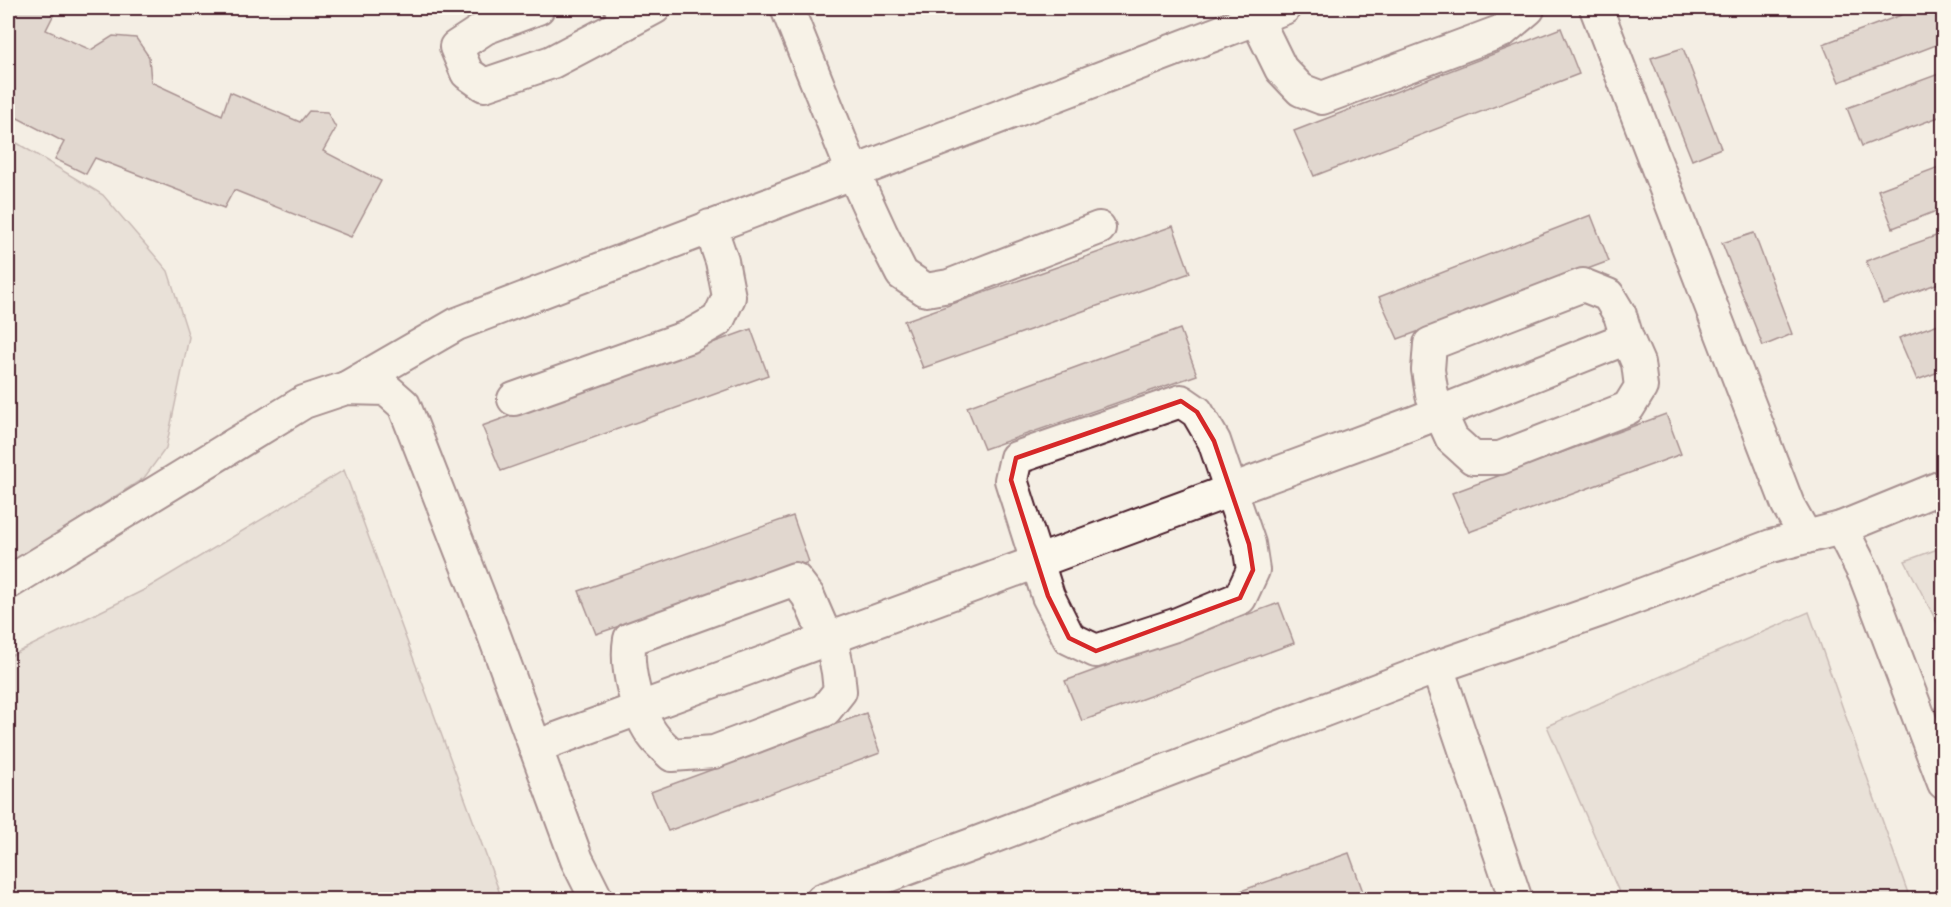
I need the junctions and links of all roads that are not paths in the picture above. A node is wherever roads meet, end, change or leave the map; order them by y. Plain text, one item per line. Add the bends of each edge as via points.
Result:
1 (538, 8) edge
2 (654, 8) edge
3 (787, 8) edge
4 (1528, 8) edge
5 (1596, 8) edge
6 (1270, 13) edge
7 (623, 15) edge
8 (853, 172) junction
9 (710, 226) junction
10 (1099, 228) dead end
11 (1627, 339) junction
12 (346, 388) junction
13 (514, 399) dead end
14 (1439, 412) junction
15 (1944, 486) edge
16 (1230, 490) junction
17 (1841, 528) junction
18 (1806, 537) junction
19 (1036, 562) junction
20 (8, 583) edge
21 (831, 638) junction
22 (1437, 667) junction
23 (639, 709) junction
24 (535, 747) junction
25 (1944, 783) edge
26 (597, 900) edge
27 (822, 900) edge
28 (1516, 900) edge

1 - 7 street via 485,28 456,47 467,74 484,85 552,62
2 - 7 street
3 - 8 street
4 - 6 street via 1502,31 1322,98 1301,90 1281,69
5 - 18 street via 1788,505
6 - 8 street
8 - 9 street
8 - 10 street via 902,274 926,290 949,286
9 - 12 street via 457,324
9 - 13 street via 729,297 718,320 690,336
11 - 14 street
11 - 14 street via 1638,363 1641,387 1628,408 1500,458 1473,458 1452,439
11 - 14 street via 1620,315 1608,296 1583,285 1430,344 1428,370
12 - 20 street via 304,402
12 - 24 street via 386,389 404,405
14 - 16 street
15 - 17 street
16 - 19 street
16 - 19 street via 1249,544 1253,570 1240,598 1175,625 1096,651 1069,638
16 - 19 street via 1214,441 1197,412 1181,401 1016,458 1011,480
17 - 18 street
17 - 25 street via 1865,575
18 - 22 street via 1771,546
19 - 21 street
21 - 23 street
21 - 23 street via 840,691 825,710 714,752 672,755 654,737
21 - 23 street via 795,579 630,639 628,654
22 - 27 street
22 - 28 street
23 - 24 street
24 - 26 street via 577,860

